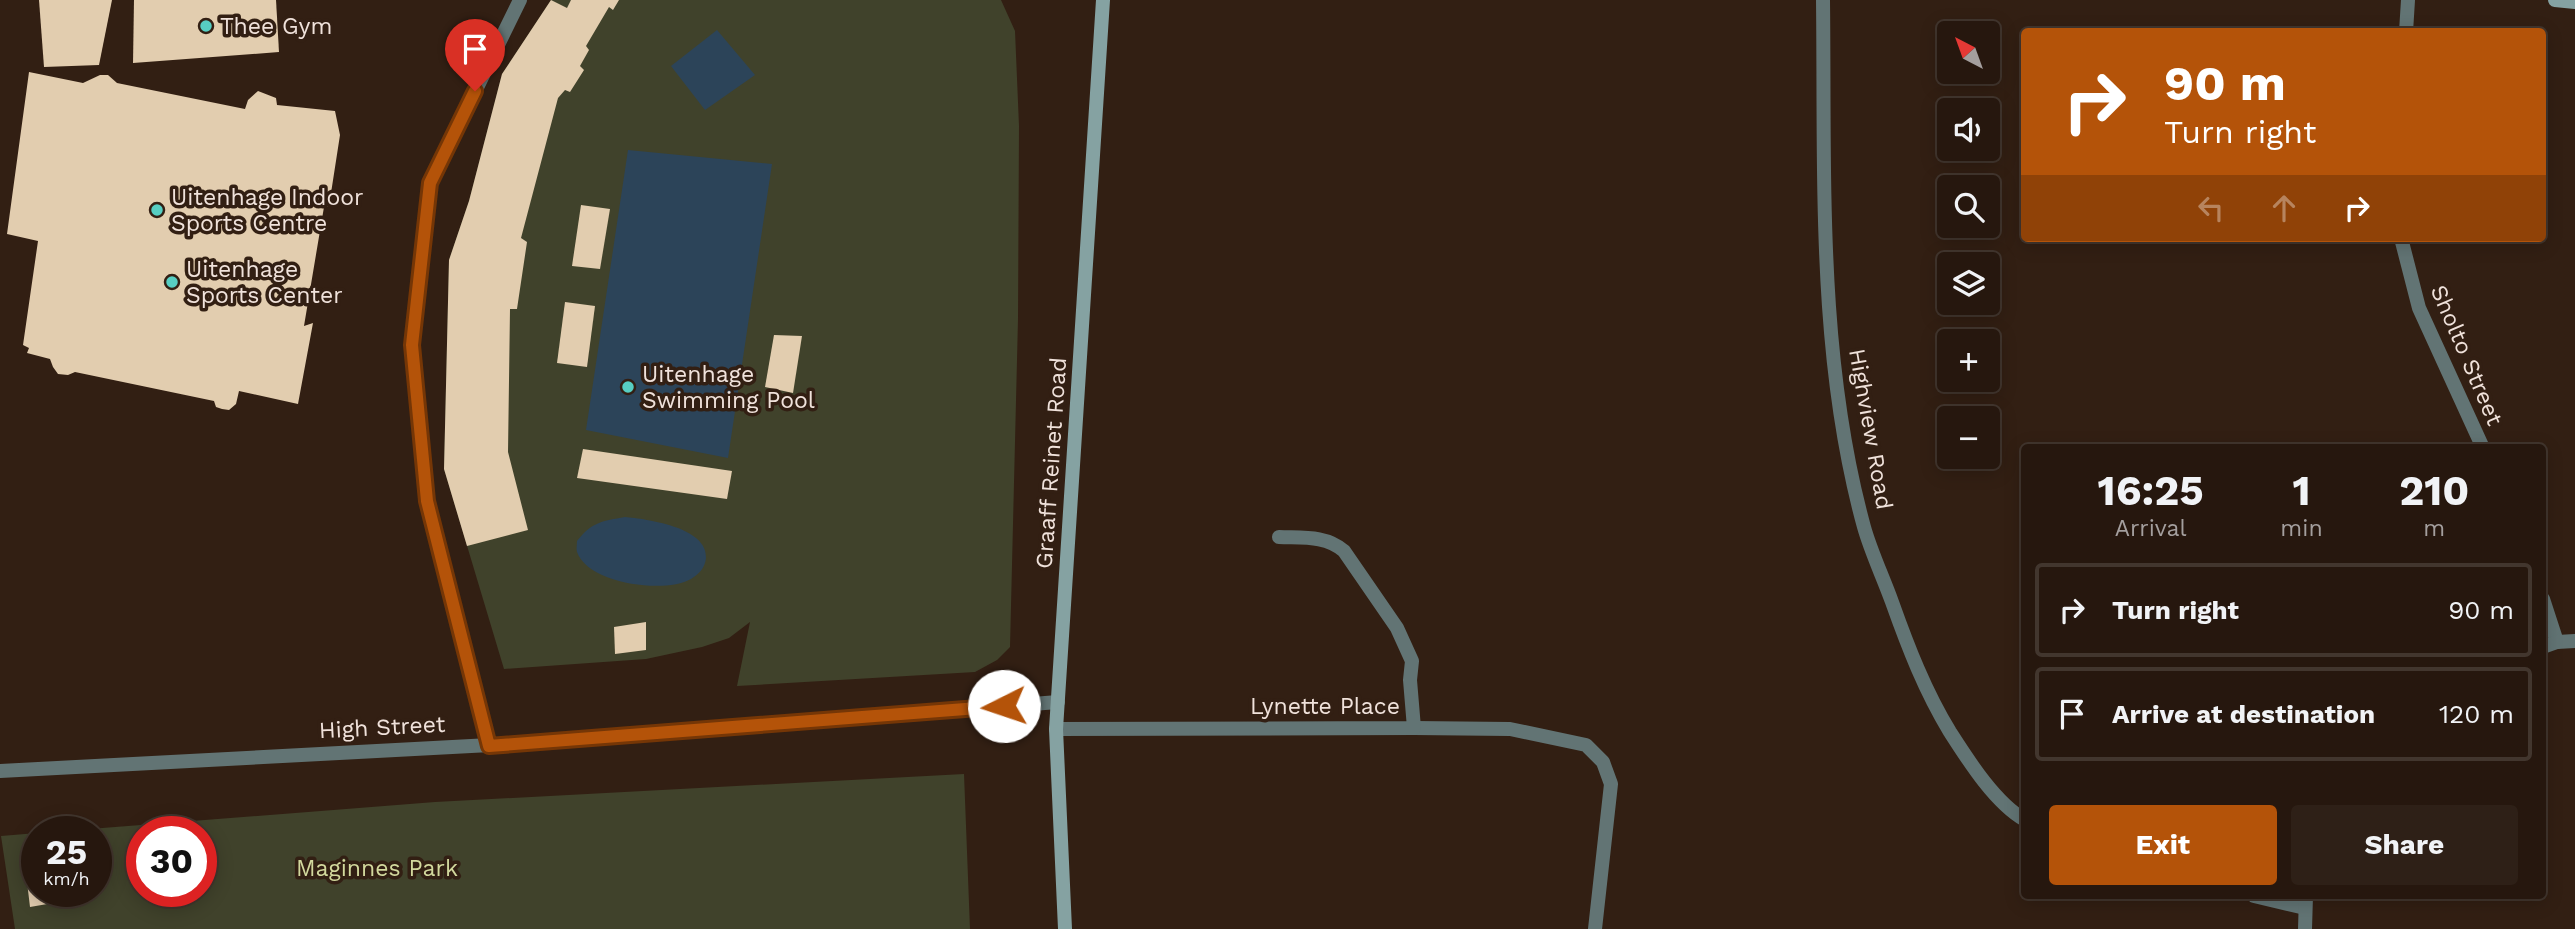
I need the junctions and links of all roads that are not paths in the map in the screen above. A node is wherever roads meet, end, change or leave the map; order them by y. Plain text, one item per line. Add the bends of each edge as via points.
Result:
1 (520, 0) edge
2 (1103, 0) edge
3 (1823, 0) edge
4 (2408, 0) edge
5 (2555, 0) edge
6 (2575, 2) edge
7 (2406, 28) edge
8 (2402, 242) edge
9 (2481, 444) edge
10 (1279, 537) dead end
11 (2546, 618) edge
12 (2575, 641) edge
13 (2550, 644) edge
14 (1058, 702) junction
15 (1414, 728) junction
16 (1056, 729) junction
17 (489, 746) junction
18 (0, 771) edge
19 (2021, 816) edge
20 (2280, 899) edge
21 (2306, 902) edge
22 (1065, 929) edge
23 (1595, 929) edge
24 (2305, 929) edge

1 - 17 street via 430,183 412,345 427,501
2 - 14 main road, Graaff Reinet Road
3 - 19 street, Highview Road via 1830,319 1842,422 1865,528 1917,672 1940,716 1976,774
4 - 7 street
5 - 6 main road
8 - 9 street, Sholto Street via 2419,308
10 - 15 street, Lynette Place via 1322,538 1344,551 1397,628 1412,662
11 - 13 street
12 - 13 street
14 - 16 main road, Graaff Reinet Road
14 - 17 street, High Street
15 - 16 street, Lynette Place
15 - 23 street via 1510,729 1586,745 1604,761 1611,784
16 - 22 main road, Graaff Reinet Road
17 - 18 street, High Street
20 - 21 street
21 - 24 street

